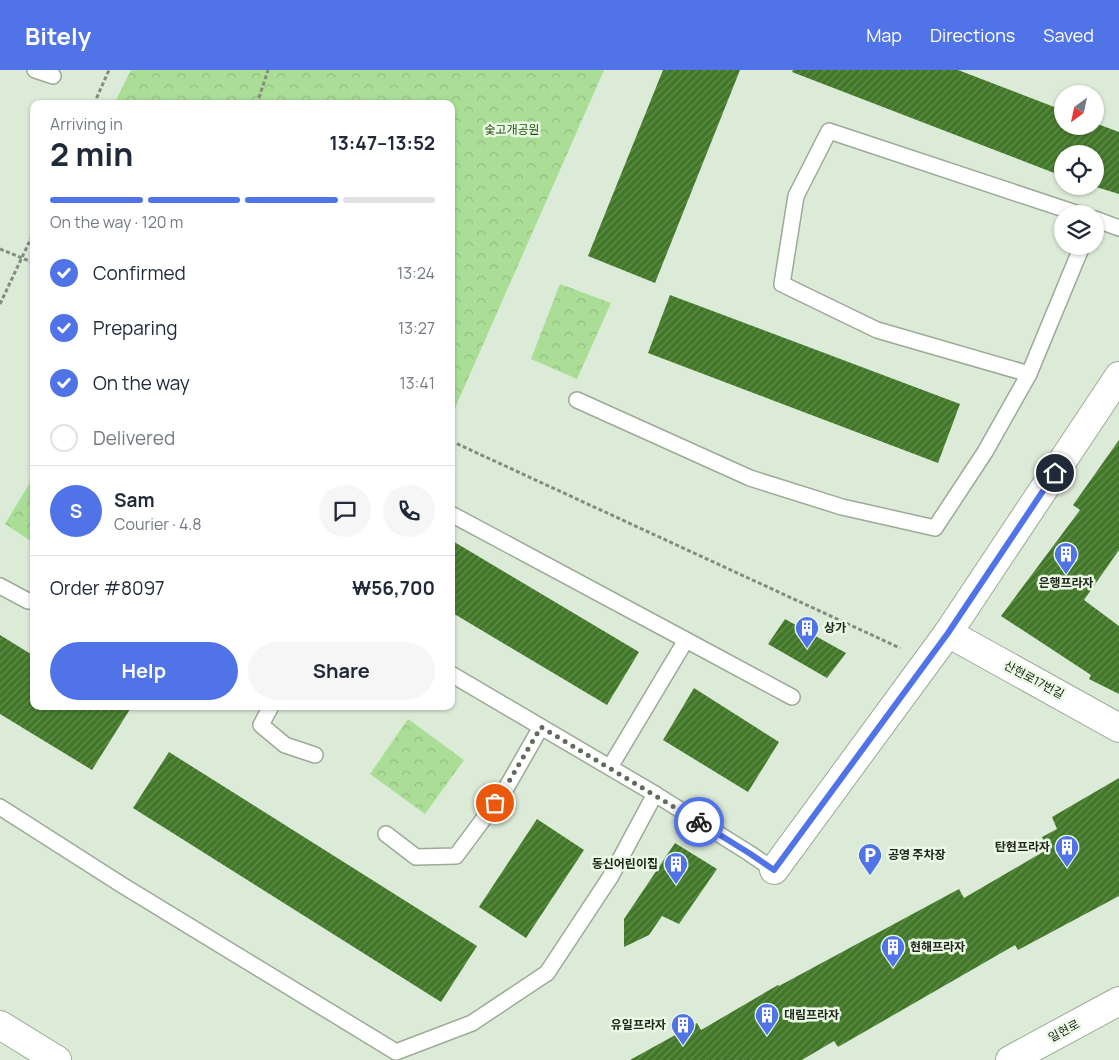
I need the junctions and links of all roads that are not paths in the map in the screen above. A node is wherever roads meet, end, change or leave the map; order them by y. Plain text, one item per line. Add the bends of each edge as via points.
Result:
1 (35, 70) edge
2 (53, 76) dead end
3 (1054, 206) edge
4 (1104, 222) edge
5 (1119, 228) edge
6 (1078, 255) edge
7 (1029, 374) junction
8 (1119, 376) edge
9 (577, 400) dead end
10 (455, 516) edge
11 (0, 586) edge
12 (30, 601) edge
13 (948, 633) junction
14 (686, 640) junction
15 (455, 676) edge
16 (792, 696) dead end
17 (269, 710) edge
18 (541, 727) junction
19 (1119, 728) edge
20 (315, 755) dead end
21 (610, 767) junction
22 (655, 794) junction
23 (0, 807) edge
24 (386, 834) dead end
25 (774, 870) joint
26 (1119, 1001) edge
27 (0, 1024) edge
28 (57, 1060) edge
29 (1010, 1060) edge

1 - 2 lane
3 - 7 lane via 828,131 796,196 782,284 877,330
4 - 5 lane
6 - 7 lane
7 - 9 lane via 985,452 935,528 842,507 750,478
8 - 13 street
10 - 14 lane
11 - 12 lane
13 - 19 street, 산현로17번길
13 - 25 street
14 - 16 lane
14 - 21 lane
15 - 18 lane
17 - 20 lane via 261,725 285,745
18 - 21 lane
18 - 24 lane via 504,790 456,856 416,857
21 - 22 lane
22 - 23 lane via 611,876 547,974 472,1023 396,1052
22 - 25 lane
26 - 29 street, 일현로
27 - 28 street

